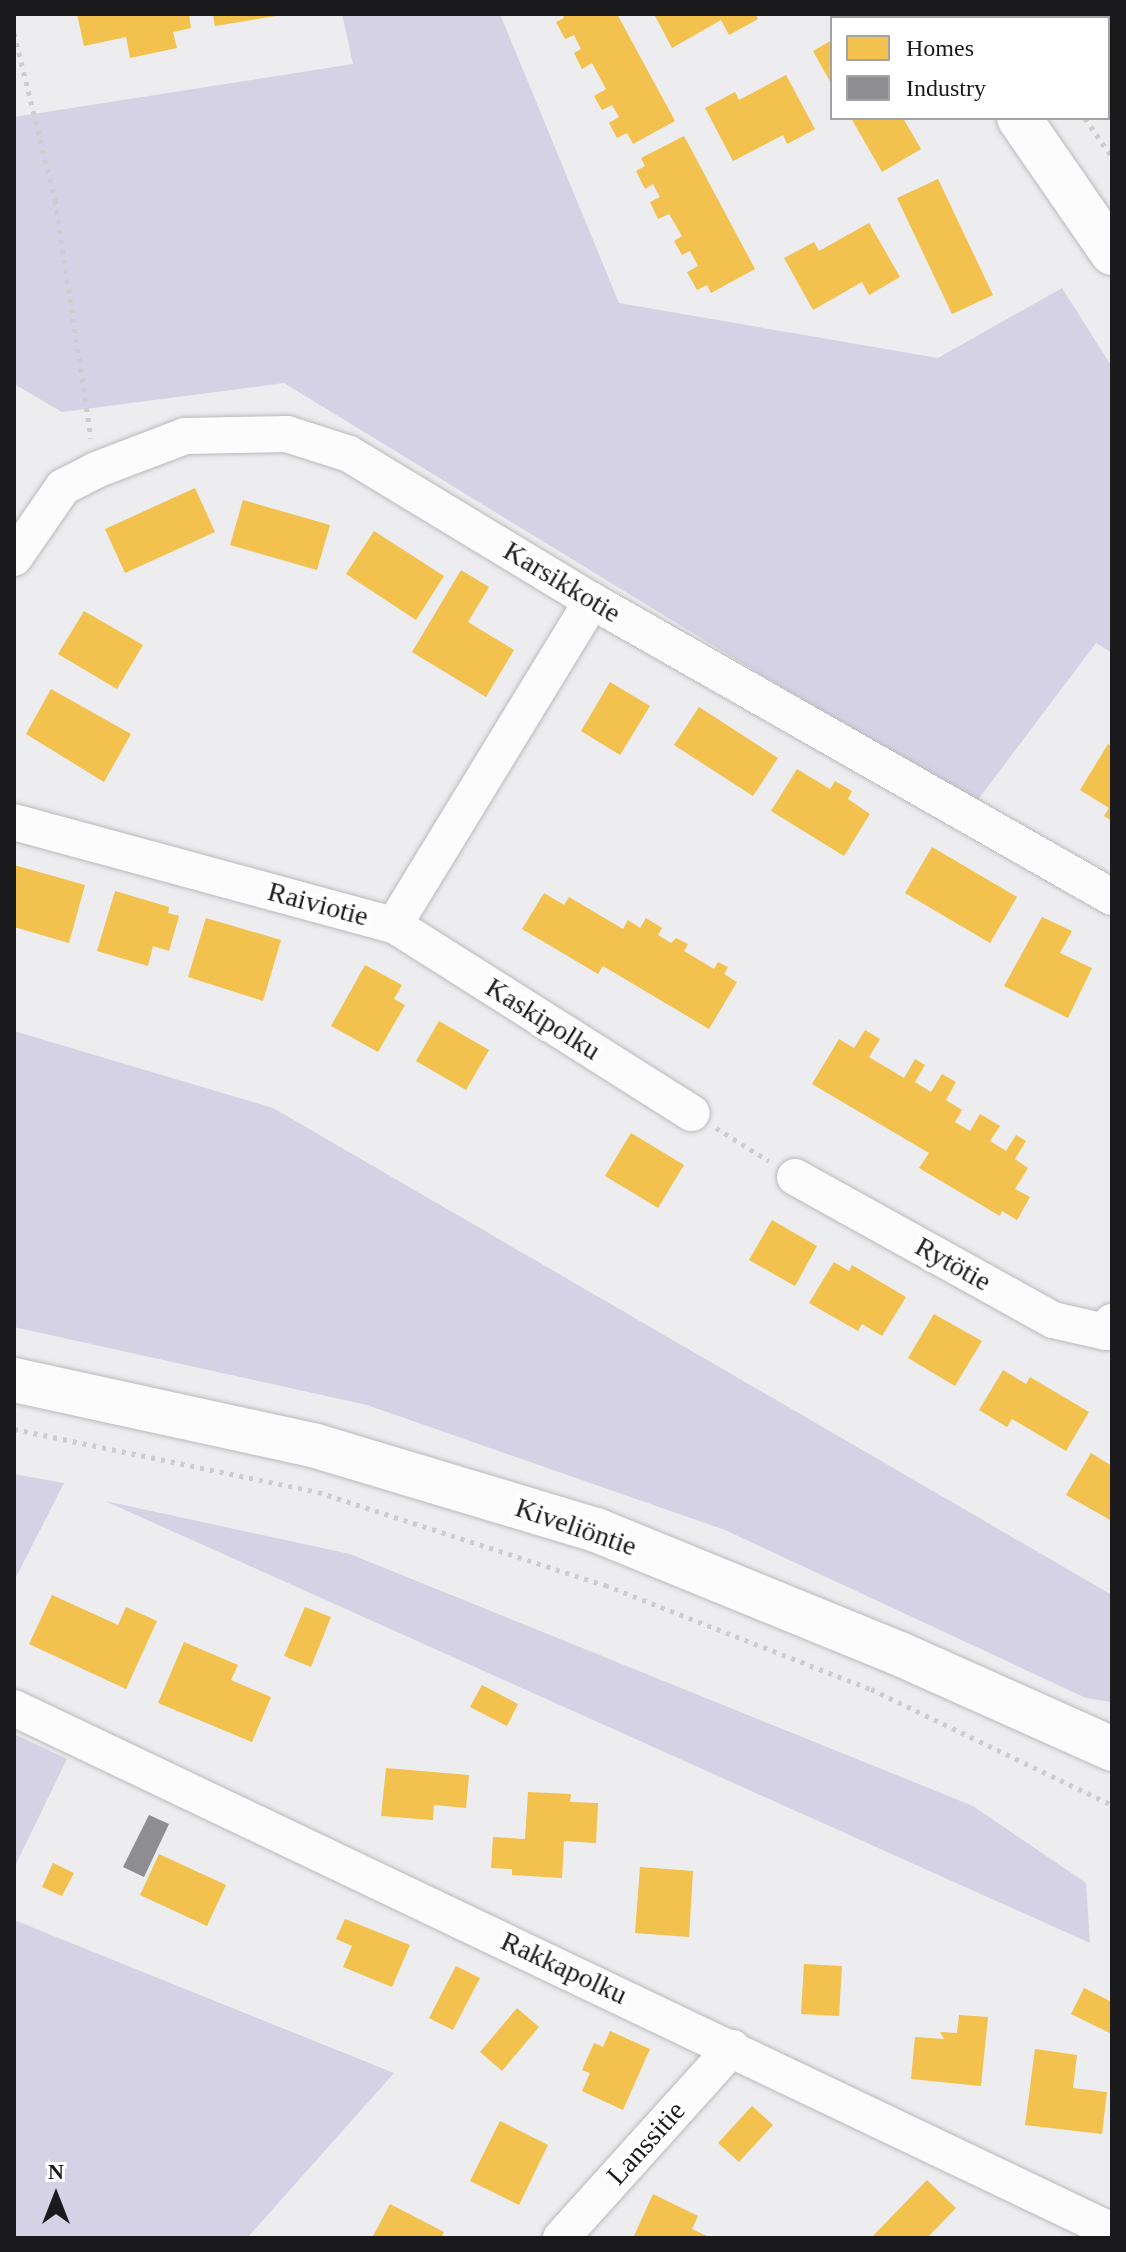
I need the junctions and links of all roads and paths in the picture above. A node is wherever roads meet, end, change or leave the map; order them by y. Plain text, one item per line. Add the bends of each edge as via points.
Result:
1 (14, 33) edge
2 (1020, 120) edge
3 (1086, 120) edge
4 (1112, 157) edge
5 (1112, 253) edge
6 (96, 470) junction
7 (14, 558) edge
8 (592, 601) junction
9 (14, 822) edge
10 (1112, 897) edge
11 (394, 925) junction
12 (691, 1113) joint
13 (795, 1177) joint
14 (1112, 1322) edge
15 (14, 1380) edge
16 (14, 1429) edge
17 (14, 1708) edge
18 (1112, 1749) edge
19 (1112, 1805) edge
20 (732, 2048) junction
21 (1112, 2231) edge
22 (561, 2238) edge

1 - 6 path via 55,200
2 - 5 street
3 - 4 path
6 - 7 street, Karsikkotie via 63,487
6 - 8 street, Karsikkotie via 185,436 287,434 349,454
8 - 10 street, Karsikkotie
8 - 11 street, Raiviotie
9 - 11 street, Raiviotie
11 - 12 street, Kaskipolku
12 - 13 path
13 - 14 street, Rytötie via 1053,1320 1106,1332
15 - 18 street, Kiveliöntie via 316,1446 596,1530 900,1654
16 - 19 path via 318,1492 605,1585 871,1689
17 - 20 street, Rakkapolku
20 - 21 street, Rakkapolku
20 - 22 street, Lanssitie

